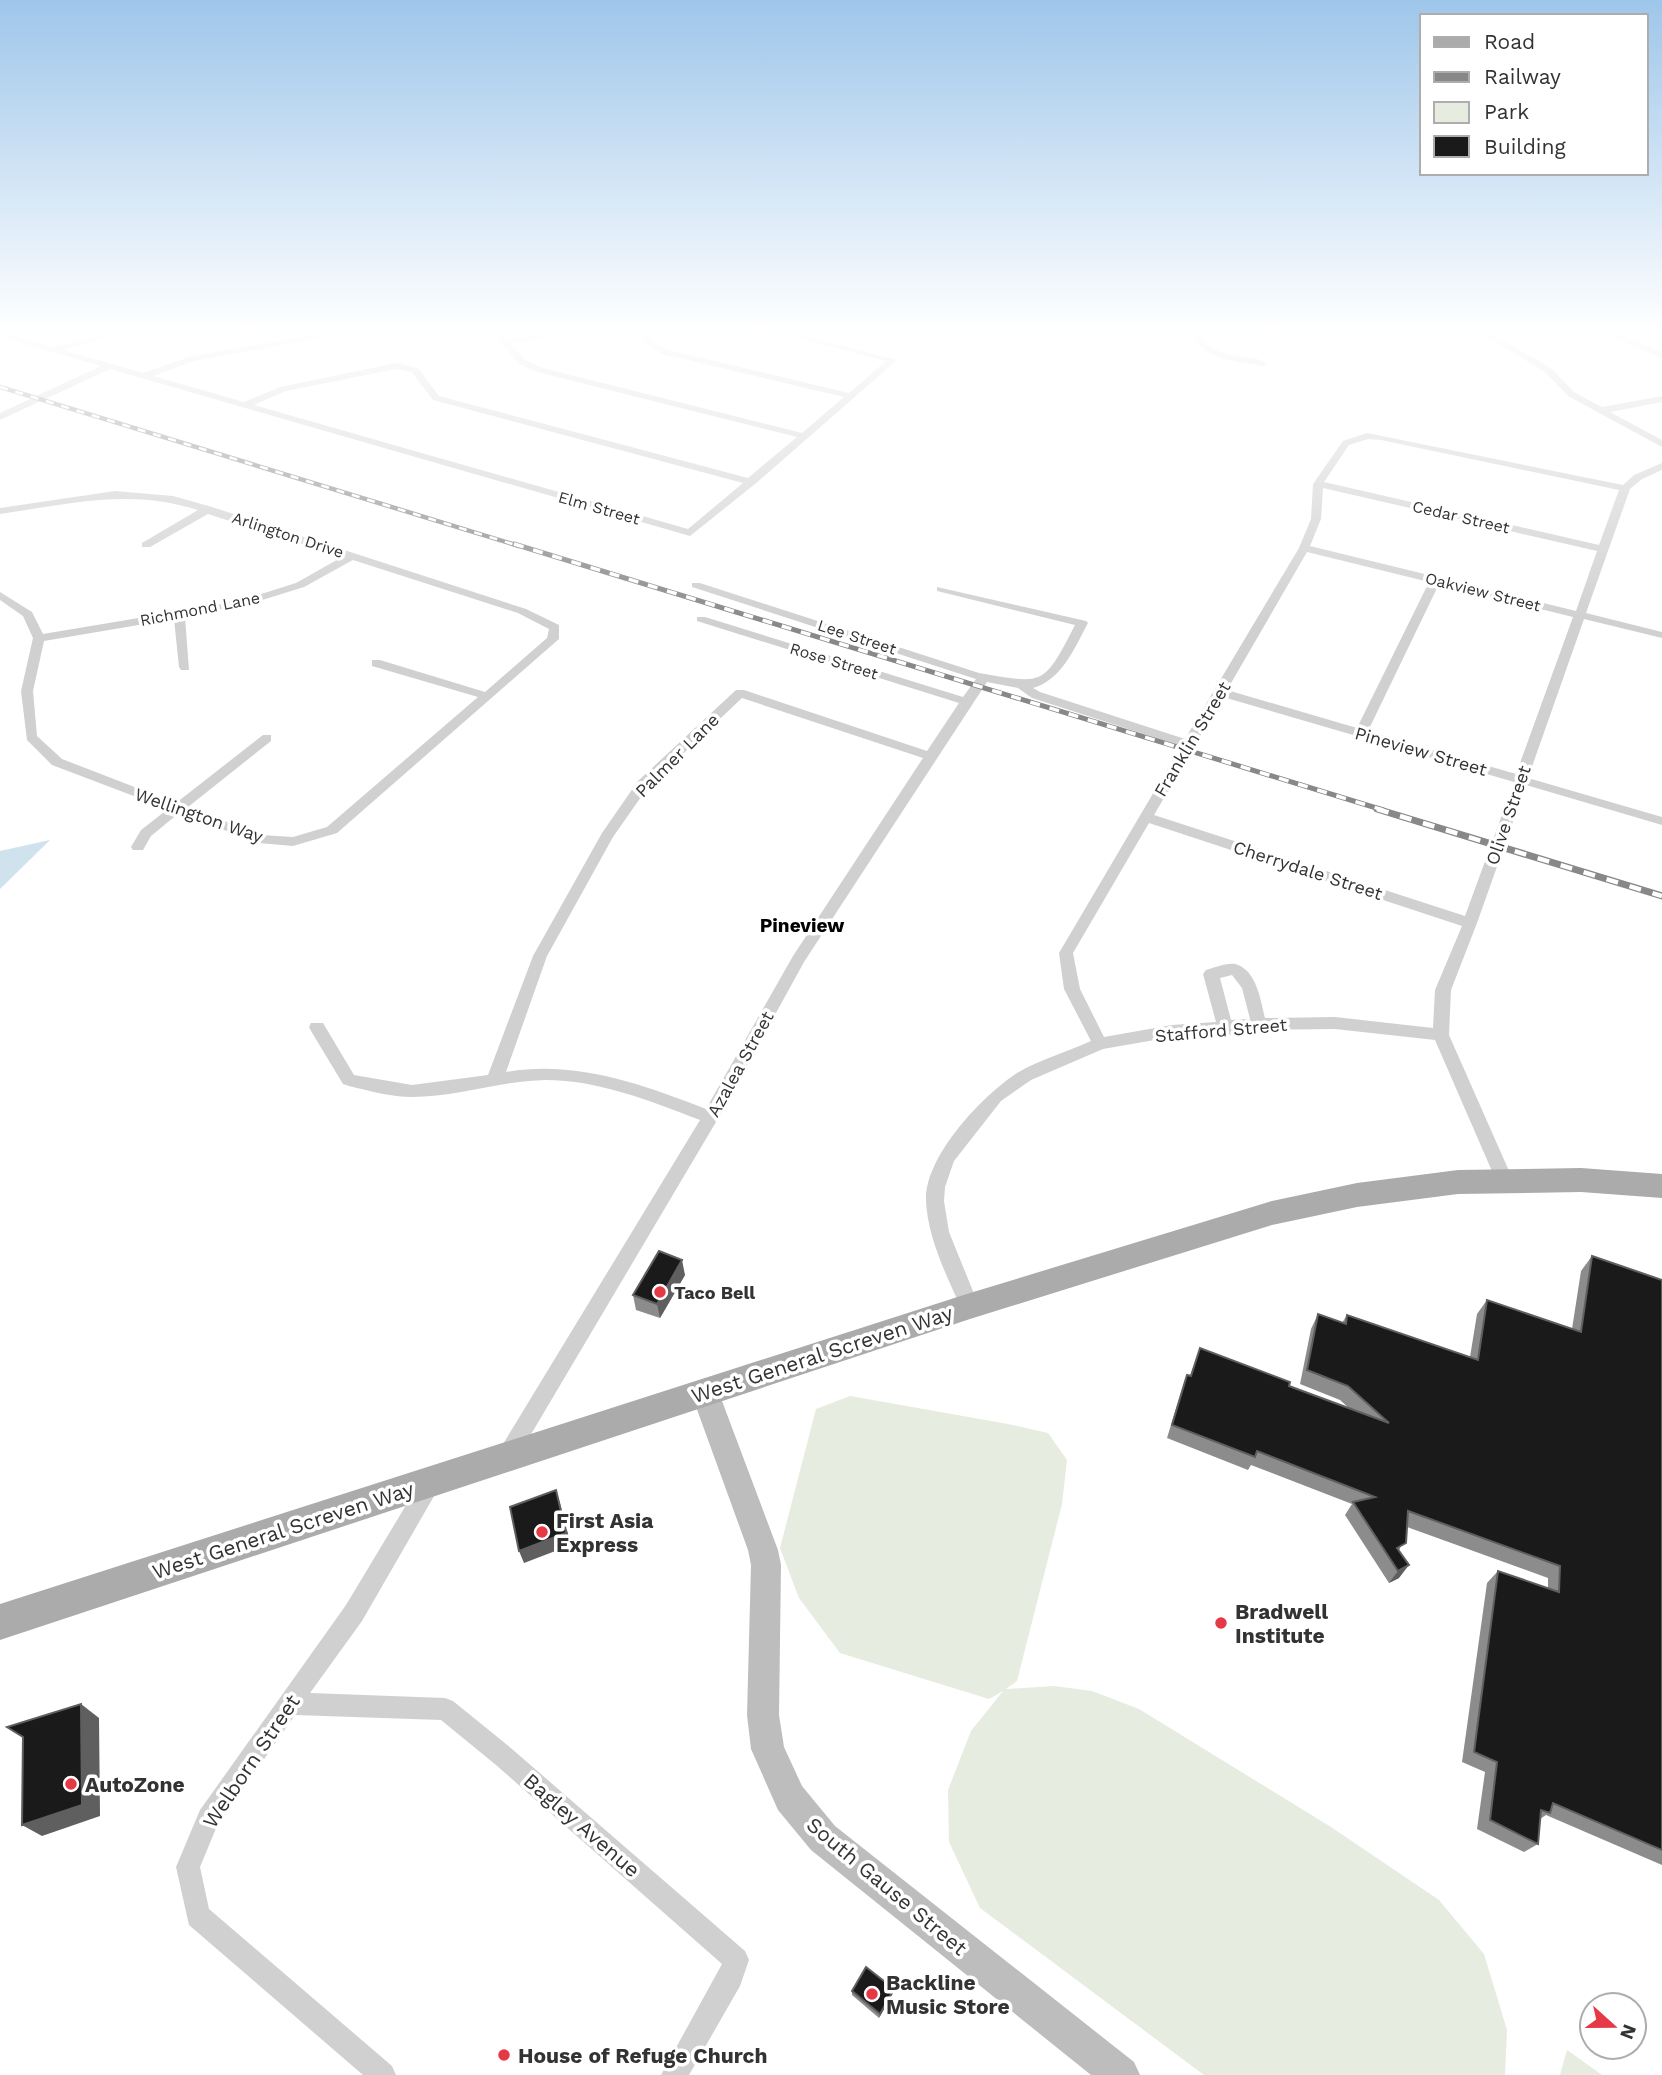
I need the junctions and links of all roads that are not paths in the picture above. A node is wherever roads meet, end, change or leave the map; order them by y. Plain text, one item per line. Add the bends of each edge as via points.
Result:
1 (335, 431) edge
2 (559, 431) edge
3 (782, 431) edge
4 (809, 431) edge
5 (1640, 431) edge
6 (803, 436) junction
7 (1662, 443) edge
8 (1662, 466) edge
9 (751, 482) junction
10 (1318, 484) junction
11 (1625, 488) junction
12 (208, 509) junction
13 (0, 511) edge
14 (146, 545) dead end
15 (1304, 548) junction
16 (1604, 549) junction
17 (352, 556) junction
18 (1435, 580) junction
19 (696, 585) dead end
20 (941, 589) dead end
21 (0, 595) edge
22 (179, 613) junction
23 (1578, 615) junction
24 (701, 619) dead end
25 (1662, 635) edge
26 (39, 638) junction
27 (553, 639) joint
28 (376, 663) dead end
29 (185, 667) dead end
30 (985, 677) junction
31 (1020, 684) junction
32 (1220, 692) junction
33 (486, 696) junction
34 (967, 702) junction
35 (1360, 734) junction
36 (267, 738) dead end
37 (1188, 744) junction
38 (932, 757) junction
39 (1520, 779) junction
40 (176, 809) junction
41 (1146, 817) junction
42 (1662, 821) edge
43 (138, 847) dead end
44 (1470, 923) junction
45 (1259, 1024) junction
46 (317, 1027) dead end
47 (1226, 1029) junction
48 (1441, 1035) junction
49 (1100, 1044) junction
50 (495, 1079) junction
51 (710, 1117) junction
52 (1504, 1180) junction
53 (1662, 1186) edge
54 (970, 1306) junction
55 (705, 1393) junction
56 (506, 1458) junction
57 (431, 1482) junction
58 (0, 1622) edge
59 (288, 1704) junction
60 (383, 2075) edge
61 (674, 2075) edge
62 (1121, 2075) edge

1 - 9 street, Elm Street via 690,533
2 - 9 street
3 - 6 street
4 - 6 street, Elm Street
5 - 7 street
6 - 9 street, Elm Street
8 - 11 street
10 - 11 street via 1346,443 1367,436
10 - 15 street, Franklin Street via 1317,519
10 - 16 street, Cedar Street
11 - 16 street, Olive Street
12 - 13 street, Arlington Drive via 173,499 115,494
12 - 14 street
12 - 17 street, Arlington Drive
15 - 18 street, Oakview Street
15 - 32 street, Franklin Street
16 - 23 street, Olive Street
17 - 22 street, Richmond Lane via 279,592
17 - 27 street, Arlington Drive via 522,611 555,626
18 - 23 street, Oakview Street
18 - 35 street
19 - 30 street, Lee Street
20 - 31 street via 1082,622 1047,677 1035,684
21 - 26 street via 28,614
22 - 26 street, Richmond Lane
22 - 29 street
23 - 25 street, Oakview Street
23 - 39 street, Olive Street
24 - 34 street, Rose Street
26 - 40 street, Wellington Way via 27,691 31,737 57,762
27 - 33 street, Wellington Way
28 - 33 street
30 - 31 street, Lee Street
30 - 34 street, Azalea Street
31 - 37 street, Lee Street via 1036,695
32 - 35 street, Pineview Street
32 - 37 street, Franklin Street
33 - 40 street, Wellington Way via 332,830 293,842 259,839
34 - 38 street, Azalea Street
35 - 39 street, Pineview Street
36 - 40 street
37 - 41 street, Franklin Street
38 - 50 street, Palmer Lane via 740,693 643,784 607,836 540,956
38 - 51 street, Azalea Street via 798,960
39 - 42 street, Pineview Street
39 - 44 street, Olive Street
40 - 43 street via 146,833
41 - 44 street, Cherrydale Street
41 - 49 street, Franklin Street via 1066,953 1070,985
44 - 48 street, Olive Street via 1443,989
45 - 47 street, Stafford Street
45 - 47 street via 1249,986 1235,969 1211,974
45 - 48 street, Stafford Street via 1335,1024
46 - 50 street via 349,1080 385,1090 414,1091
47 - 49 street, Stafford Street via 1172,1031
48 - 52 street, Olive Street
49 - 54 street, Stafford Street via 1043,1066 995,1097 944,1165 936,1186 936,1216
50 - 51 street via 582,1076 648,1093
51 - 56 street, Azalea Street
52 - 53 main road, West General Screven Way
52 - 54 main road, West General Screven Way via 1390,1189 1300,1206
54 - 55 main road, West General Screven Way
55 - 56 main road, West General Screven Way
55 - 62 street, South Gause Street via 763,1550 767,1580 763,1715 768,1749 790,1798 830,1844
56 - 57 main road, West General Screven Way
57 - 58 main road, West General Screven Way
57 - 59 street, Welborn Street via 354,1613
59 - 60 street, Welborn Street via 208,1818 188,1867 198,1916
59 - 61 street, Bagley Avenue via 445,1709 736,1960 731,1977

